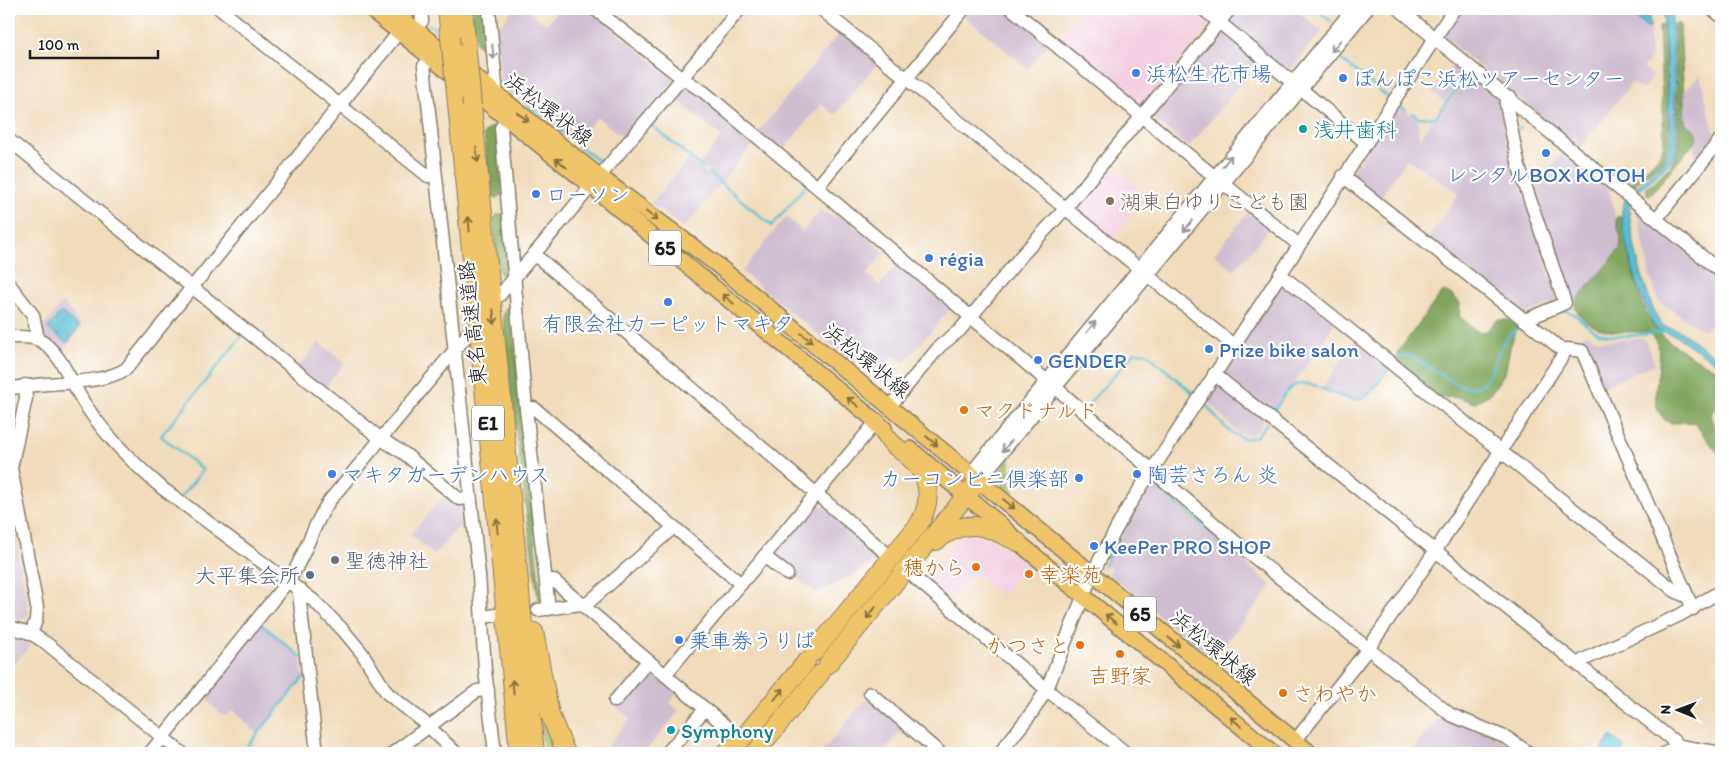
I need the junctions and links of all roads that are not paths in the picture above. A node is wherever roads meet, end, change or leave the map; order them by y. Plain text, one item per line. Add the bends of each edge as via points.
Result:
1 (220, 9) edge
2 (370, 9) edge
3 (390, 9) edge
4 (421, 9) edge
5 (448, 9) edge
6 (463, 9) edge
7 (489, 9) edge
8 (595, 9) edge
9 (740, 9) edge
10 (821, 9) edge
11 (964, 9) edge
12 (1012, 9) edge
13 (1203, 9) edge
14 (1230, 9) edge
15 (1352, 9) edge
16 (1367, 9) edge
17 (1399, 9) edge
18 (1454, 9) edge
19 (1712, 9) edge
20 (1721, 16) edge
21 (1219, 22) junction
22 (416, 29) junction
23 (399, 32) junction
24 (1434, 37) junction
25 (431, 58) junction
26 (682, 78) junction
27 (906, 79) junction
28 (1296, 86) junction
29 (497, 96) junction
30 (1511, 98) junction
31 (340, 105) junction
32 (1142, 116) junction
33 (508, 119) junction
34 (1721, 139) edge
35 (9, 140) edge
36 (1365, 142) junction
37 (435, 176) junction
38 (1343, 176) junction
39 (1219, 180) junction
40 (595, 181) junction
41 (818, 186) junction
42 (1065, 209) junction
43 (1656, 218) junction
44 (1299, 245) junction
45 (534, 254) junction
46 (1143, 272) junction
47 (1721, 272) edge
48 (1280, 274) junction
49 (514, 278) junction
50 (9, 284) edge
51 (192, 288) junction
52 (499, 296) dead end
53 (972, 316) junction
54 (1525, 320) junction
55 (468, 334) dead end
56 (9, 336) edge
57 (38, 339) junction
58 (1233, 345) junction
59 (454, 351) junction
60 (1565, 352) junction
61 (1214, 374) junction
62 (71, 381) junction
63 (1051, 384) junction
64 (25, 386) junction
65 (9, 389) edge
66 (890, 406) junction
67 (526, 409) junction
68 (504, 411) junction
69 (876, 422) junction
70 (380, 440) junction
71 (1500, 451) junction
72 (1152, 471) junction
73 (975, 477) junction
74 (12, 487) edge
75 (962, 492) junction
76 (816, 494) junction
77 (470, 498) junction
78 (674, 527) junction
79 (1018, 542) junction
80 (1436, 550) junction
81 (886, 553) dead end
82 (764, 556) junction
83 (917, 556) junction
84 (787, 574) dead end
85 (1092, 574) junction
86 (916, 578) dead end
87 (288, 581) junction
88 (546, 581) junction
89 (741, 584) junction
90 (301, 590) junction
91 (1721, 592) edge
92 (1686, 594) junction
93 (1082, 595) junction
94 (583, 606) junction
95 (1692, 609) junction
96 (848, 610) junction
97 (496, 615) dead end
98 (482, 617) junction
99 (9, 627) edge
100 (31, 634) junction
101 (1368, 649) junction
102 (648, 661) junction
103 (1579, 666) junction
104 (665, 675) junction
105 (1047, 689) junction
106 (488, 690) junction
107 (870, 693) dead end
108 (615, 701) dead end
109 (705, 709) junction
110 (515, 719) junction
111 (428, 727) junction
112 (162, 738) junction
113 (1295, 741) junction
114 (732, 746) edge
115 (1680, 746) junction
116 (150, 753) edge
117 (182, 753) edge
118 (317, 753) edge
119 (393, 753) edge
120 (456, 753) edge
121 (495, 753) edge
122 (515, 753) edge
123 (519, 753) edge
124 (535, 753) edge
125 (566, 753) edge
126 (667, 753) edge
127 (755, 753) edge
128 (940, 753) edge
129 (1000, 753) edge
130 (1126, 753) edge
131 (1273, 753) edge
132 (1310, 753) edge
133 (1530, 753) edge
134 (1665, 753) edge
135 (1721, 753) edge

1 - 31 street
2 - 23 main road, 浜松環状線 / 65
3 - 22 main road, 浜松環状線 / 65
4 - 22 street via 422,21
110 -> 5 highway, 東名高速道路 / E1, bridge
6 -> 68 highway, 東名高速道路 / E1, bridge
7 -> 29 street
8 - 26 street
9 - 26 street
10 - 27 street
11 - 27 street
12 - 32 street
13 - 21 street
14 - 21 street
15 - 28 street
16 -> 28 street
17 - 24 street
18 - 24 street
19 - 20 street
21 - 28 street
21 - 32 street
22 - 29 main road, 浜松環状線 / 65
23 - 25 main road, 浜松環状線 / 65
23 - 31 street
24 - 30 street
24 - 36 street
25 - 33 main road, 浜松環状線 / 65
25 - 37 street via 424,66
26 - 40 street
26 - 41 street via 704,92
27 - 41 street
27 - 42 street
28 - 36 street
28 - 39 street
29 -> 40 main road, 浜松環状線 / 65
30 - 43 street
30 - 54 street via 1506,104 1519,167 1565,303
31 - 37 street via 428,176
31 - 51 street
32 - 39 street
32 - 42 street
40 -> 33 main road, 浜松環状線 / 65
33 - 49 street via 501,128
34 - 43 street
35 - 51 street
36 - 38 street
37 - 59 street
38 - 44 street
38 - 54 street
39 - 44 street
39 - 46 street
40 - 45 street
40 -> 66 main road, 浜松環状線 / 65 via 716,264
69 -> 40 main road, 浜松環状線 / 65
41 - 53 street
42 - 46 street
42 - 53 street
43 - 47 street
44 - 48 street
45 - 49 street
45 - 76 street
46 - 58 street
46 - 63 street
48 - 58 street
48 - 71 street
49 - 52 street
49 - 67 street
50 - 57 street via 33,315
51 - 62 street via 126,369 112,376
51 - 70 street
53 - 63 street
53 - 66 street via 943,342
54 - 60 street
55 - 59 street
56 - 57 street
57 - 62 street via 52,350
58 - 61 street
59 - 70 street
59 - 77 street
60 - 71 street
60 - 92 street via 1567,349 1582,351
61 - 72 street
61 - 80 street
62 - 64 street
62 - 87 street via 91,413 150,478
63 - 72 street
63 - 73 street
64 - 65 street
64 - 74 street via 26,398 11,468
66 -> 73 main road, 浜松環状線 / 65
67 - 78 street via 534,408
67 - 88 street
68 - 124 highway, 東名高速道路 / E1
68 - 125 highway via 540,669 550,715
69 - 75 main road, 浜松環状線 / 65
69 - 76 street
69 - 96 highway via 890,441 922,471 928,502 919,524
70 - 77 street via 406,454 460,499
70 - 87 street via 323,510 305,554
71 - 80 street
71 - 92 street via 1676,591
72 - 85 street via 1128,507
72 - 101 street
73 - 75 highway
73 -> 85 main road, 浜松環状線 / 65
74 - 100 street via 37,607
75 - 79 main road, 浜松環状線 / 65
75 - 83 highway
75 - 96 highway via 874,591
76 - 81 street
76 - 82 street
77 - 98 street
78 - 89 street
78 - 94 street
79 - 83 highway via 986,527 969,525 952,529
79 - 93 main road, 浜松環状線 / 65
80 - 101 street
80 - 103 street
82 - 84 street
82 - 89 street
83 -> 127 highway
85 - 93 street
85 -> 113 main road, 浜松環状線 / 65
86 - 105 street
87 - 90 street
87 - 112 street
88 - 94 street via 553,580
88 - 94 street via 543,610
89 - 104 street
90 - 111 street via 343,630 387,693
90 - 118 street
91 - 95 street
92 - 95 street
93 - 105 street
131 -> 93 main road, 浜松環状線 / 65
94 - 102 street
95 - 103 street via 1583,660
114 -> 96 highway
97 - 98 street
98 - 106 street
99 - 100 street
100 - 112 street
101 - 113 street
101 - 133 street via 1451,715 1507,738
102 - 104 street
102 - 108 street
103 - 115 street
104 - 109 street
105 - 129 street
105 - 130 street
106 - 111 street via 477,691
106 - 121 street
107 - 128 street
109 - 114 street
109 - 126 street
110 - 122 highway
110 - 123 highway, 東名高速道路 / E1
111 - 119 street
111 - 120 street
112 - 116 street
112 - 117 street
113 - 132 main road, 浜松環状線 / 65
115 - 134 street
115 - 135 street

